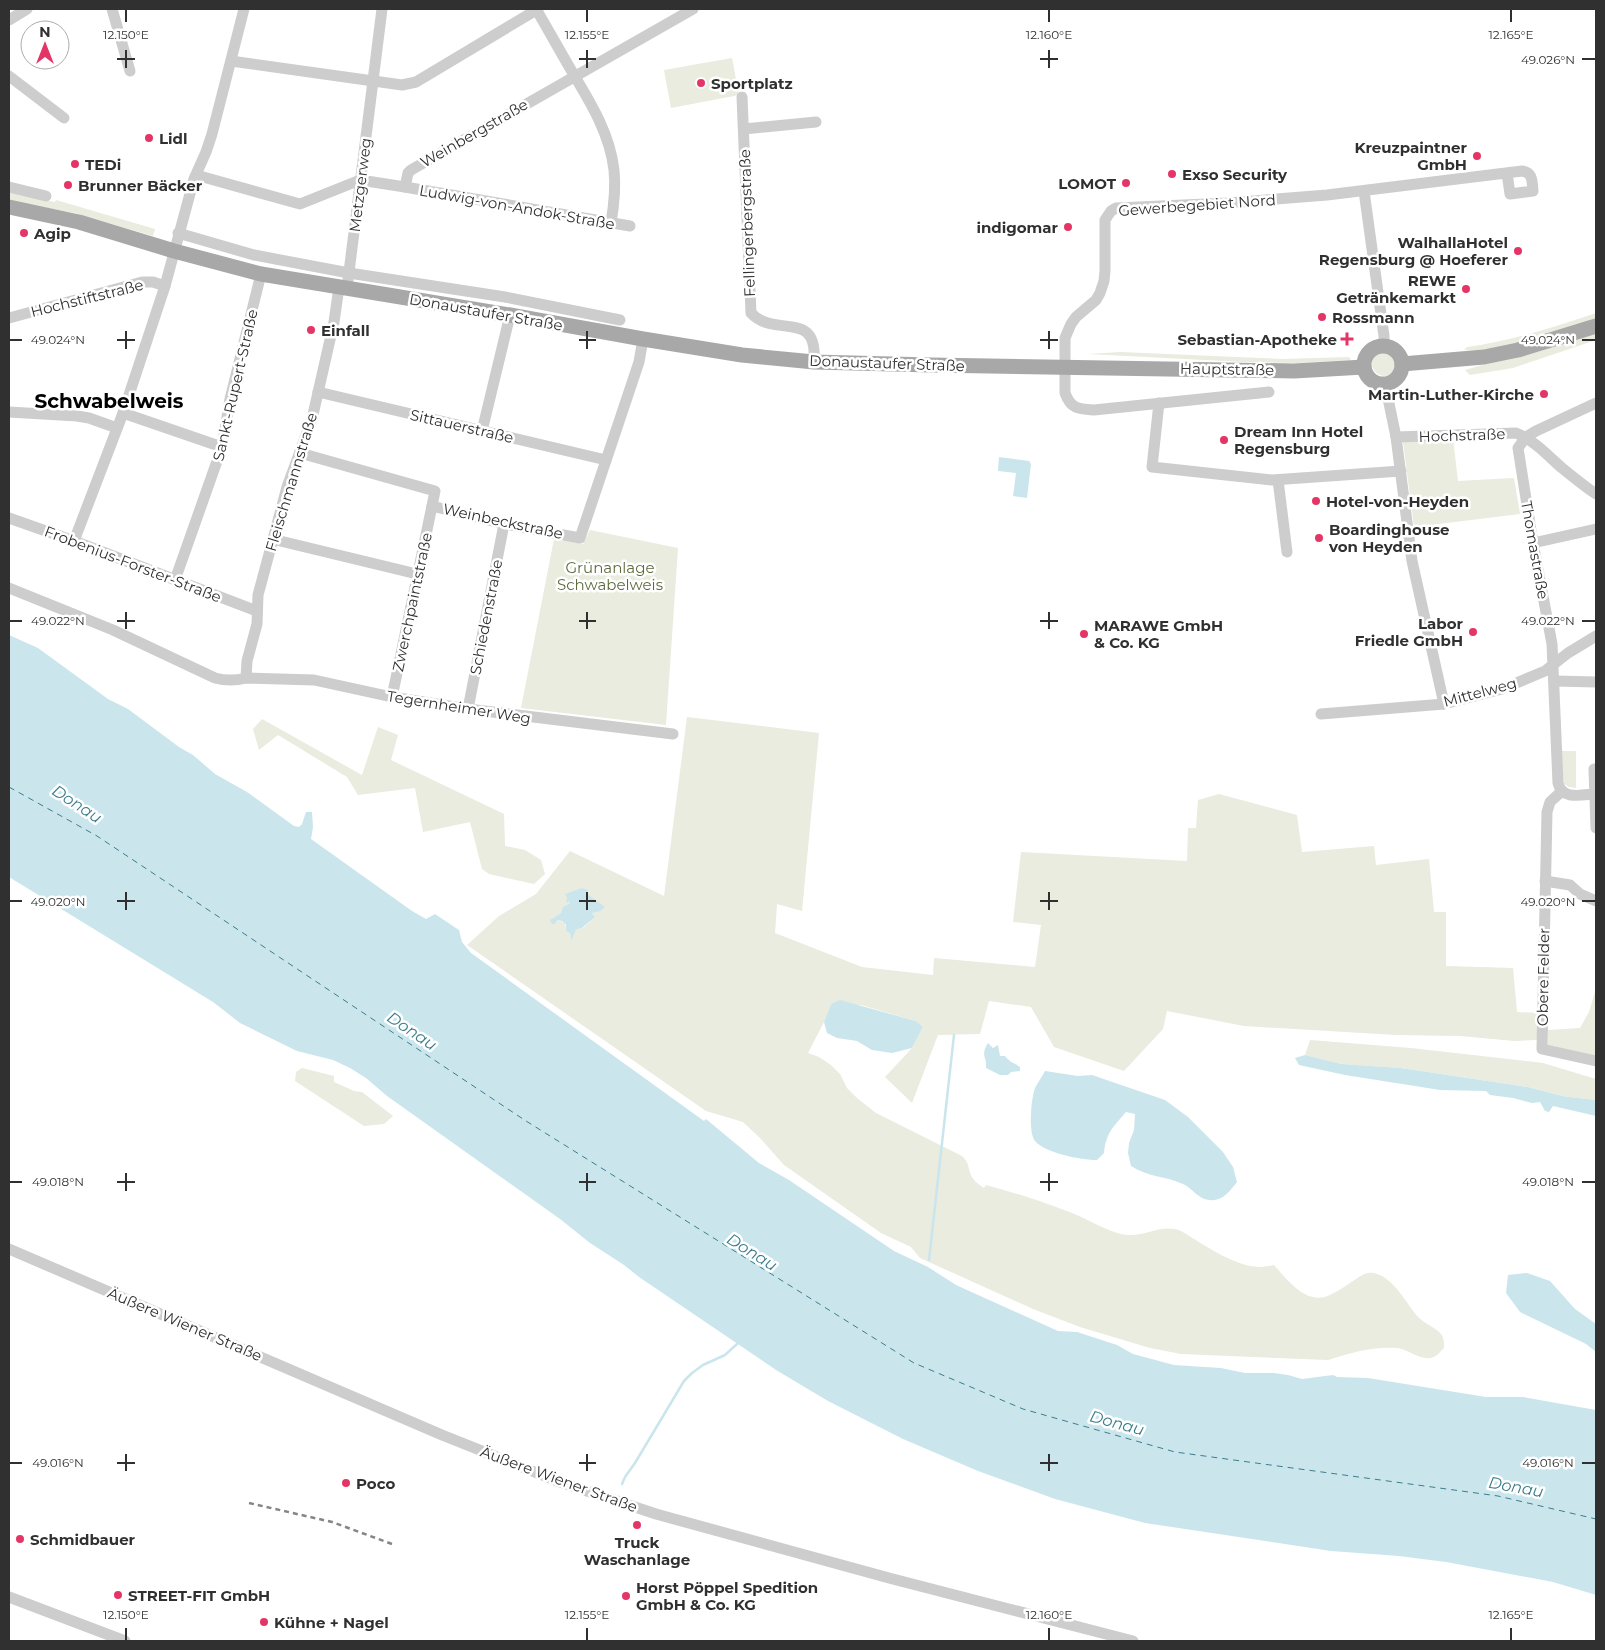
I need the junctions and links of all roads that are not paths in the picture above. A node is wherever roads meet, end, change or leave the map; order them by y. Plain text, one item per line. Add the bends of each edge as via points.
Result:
1 (26, 9) edge
2 (112, 9) edge
3 (244, 9) edge
4 (382, 9) edge
5 (536, 9) edge
6 (692, 9) edge
7 (9, 20) edge
8 (231, 61) junction
9 (130, 71) dead end
10 (574, 75) junction
11 (9, 76) edge
12 (372, 82) junction
13 (742, 97) dead end
14 (64, 118) dead end
15 (816, 122) dead end
16 (744, 130) junction
17 (1507, 173) dead end
18 (196, 175) junction
19 (360, 180) junction
20 (9, 187) edge
21 (405, 187) junction
22 (1364, 191) junction
23 (46, 196) dead end
24 (9, 207) edge
25 (611, 223) junction
26 (630, 226) dead end
27 (178, 233) junction
28 (174, 251) junction
29 (261, 274) junction
30 (345, 283) junction
31 (164, 286) junction
32 (510, 315) junction
33 (9, 318) edge
34 (620, 320) dead end
35 (1596, 326) edge
36 (643, 339) junction
37 (1384, 346) junction
38 (814, 362) junction
39 (1402, 364) junction
40 (1065, 367) junction
41 (1091, 367) joint
42 (1364, 367) junction
43 (1385, 384) junction
44 (318, 392) junction
45 (1269, 392) dead end
46 (1154, 403) junction
47 (1596, 403) edge
48 (9, 412) edge
49 (123, 413) junction
50 (117, 428) junction
51 (482, 431) junction
52 (1396, 437) junction
53 (1526, 437) junction
54 (222, 447) junction
55 (300, 453) junction
56 (606, 460) junction
57 (1401, 471) junction
58 (1278, 480) junction
59 (1596, 494) edge
60 (432, 506) junction
61 (9, 518) edge
62 (504, 524) junction
63 (1596, 529) edge
64 (272, 539) junction
65 (74, 541) junction
66 (1533, 543) junction
67 (1287, 552) dead end
68 (417, 574) junction
69 (175, 580) junction
70 (9, 588) edge
71 (257, 611) junction
72 (1596, 636) edge
73 (1554, 665) junction
74 (246, 678) junction
75 (1555, 681) junction
76 (1596, 682) edge
77 (392, 697) junction
78 (1444, 704) junction
79 (468, 710) junction
80 (1321, 714) dead end
81 (673, 734) dead end
82 (1596, 768) edge
83 (1562, 791) junction
84 (1594, 794) junction
85 (1596, 828) edge
86 (1545, 881) junction
87 (1596, 901) edge
88 (1596, 1061) edge
89 (9, 1249) edge
90 (9, 1598) edge
91 (125, 1641) edge
92 (1134, 1641) edge

1 - 7 street
2 - 9 street
3 - 8 street
4 - 12 street, Metzgerweg
5 - 10 street
5 - 12 street via 416,82 402,85
6 - 10 street, Weinbergstraße
8 - 12 street
8 - 18 street via 212,134
10 - 21 street, Weinbergstraße via 411,170
10 - 25 street via 601,122 612,156 615,188
11 - 14 street
12 - 19 street, Metzgerweg
13 - 16 street, Fellingerbergstraße
15 - 16 street, Fellingerbergstraße
16 - 38 street, Fellingerbergstraße via 751,313 764,322 804,330 814,342
17 - 22 street, Gewerbegebiet Nord
18 - 19 street via 300,204
18 - 27 street
19 - 21 street
19 - 30 street, Metzgerweg
20 - 23 street
21 - 25 street, Ludwig-von-Andok-Straße
22 - 37 street
22 - 40 street, Gewerbegebiet Nord via 1111,210 1105,220 1104,281 1096,300 1071,324 1065,338
24 - 28 main road, Donaustaufer Straße via 79,222
25 - 26 street, Ludwig-von-Andok-Straße
27 - 28 street
27 - 30 street, Donaustaufer Straße
28 - 29 main road, Donaustaufer Straße
28 - 31 street
29 - 30 main road, Donaustaufer Straße
29 - 54 street, Sankt-Rupert-Straße via 230,399
30 - 32 main road, Donaustaufer Straße
30 - 34 street, Donaustaufer Straße via 513,298
30 - 44 street, Fleischmannstraße
31 - 33 street, Hochstiftstraße via 142,282
31 - 49 street
32 - 36 main road, Donaustaufer Straße
32 - 51 street
35 - 39 main road via 1484,357
36 - 38 main road, Donaustaufer Straße via 742,355
36 - 56 street via 640,362
37 - 39 main road via 1394,350
37 - 42 main road via 1372,350 1364,361
38 - 40 main road, Donaustaufer Straße
39 - 43 main road via 1399,375
40 - 41 main road, Donaustaufer Straße
40 - 46 street via 1065,393 1073,406 1094,410
41 - 42 main road, Hauptstraße via 1294,370
42 - 43 main road via 1369,378
43 - 52 street
44 - 51 street, Sittauerstraße
44 - 55 street, Fleischmannstraße
45 - 46 street
46 - 58 street via 1152,467
47 - 53 street
48 - 50 street via 78,416
49 - 50 street
49 - 54 street
50 - 65 street
51 - 56 street, Sittauerstraße
52 - 53 street, Hochstraße via 1516,433
52 - 57 street
53 - 59 street, Hochstraße
53 - 66 street, Thomastraße via 1518,448
54 - 69 street, Sankt-Rupert-Straße
55 - 60 street, Weinbeckstraße via 435,491
55 - 64 street, Fleischmannstraße
56 - 62 street, Weinbeckstraße via 580,538
57 - 58 street
57 - 78 street via 1412,561
58 - 67 street
60 - 62 street, Weinbeckstraße
60 - 68 street, Zwerchpaintstraße
61 - 65 street, Frobenius-Forster-Straße
62 - 79 street, Schiedenstraße
63 - 66 street
64 - 68 street
64 - 71 street, Fleischmannstraße
65 - 69 street, Frobenius-Forster-Straße
66 - 73 street, Thomastraße
68 - 77 street, Zwerchpaintstraße
69 - 71 street, Frobenius-Forster-Straße
70 - 74 street, Tegernheimer Weg via 114,630 215,678 225,681
71 - 74 street, Fleischmannstraße
72 - 73 street, Mittelweg
73 - 75 street
73 - 78 street, Mittelweg via 1545,672 1502,689
74 - 77 street, Tegernheimer Weg via 314,680
75 - 76 street
75 - 83 street via 1558,783
77 - 79 street, Tegernheimer Weg
78 - 80 street, Mittelweg
79 - 81 street, Tegernheimer Weg
82 - 84 street
83 - 84 street via 1572,796
83 - 86 street, Obere Felder via 1548,806
84 - 85 street
86 - 87 street via 1570,885
86 - 88 street, Obere Felder via 1542,1049
89 - 92 street, Äußere Wiener Straße via 557,1481 674,1519
90 - 91 street

